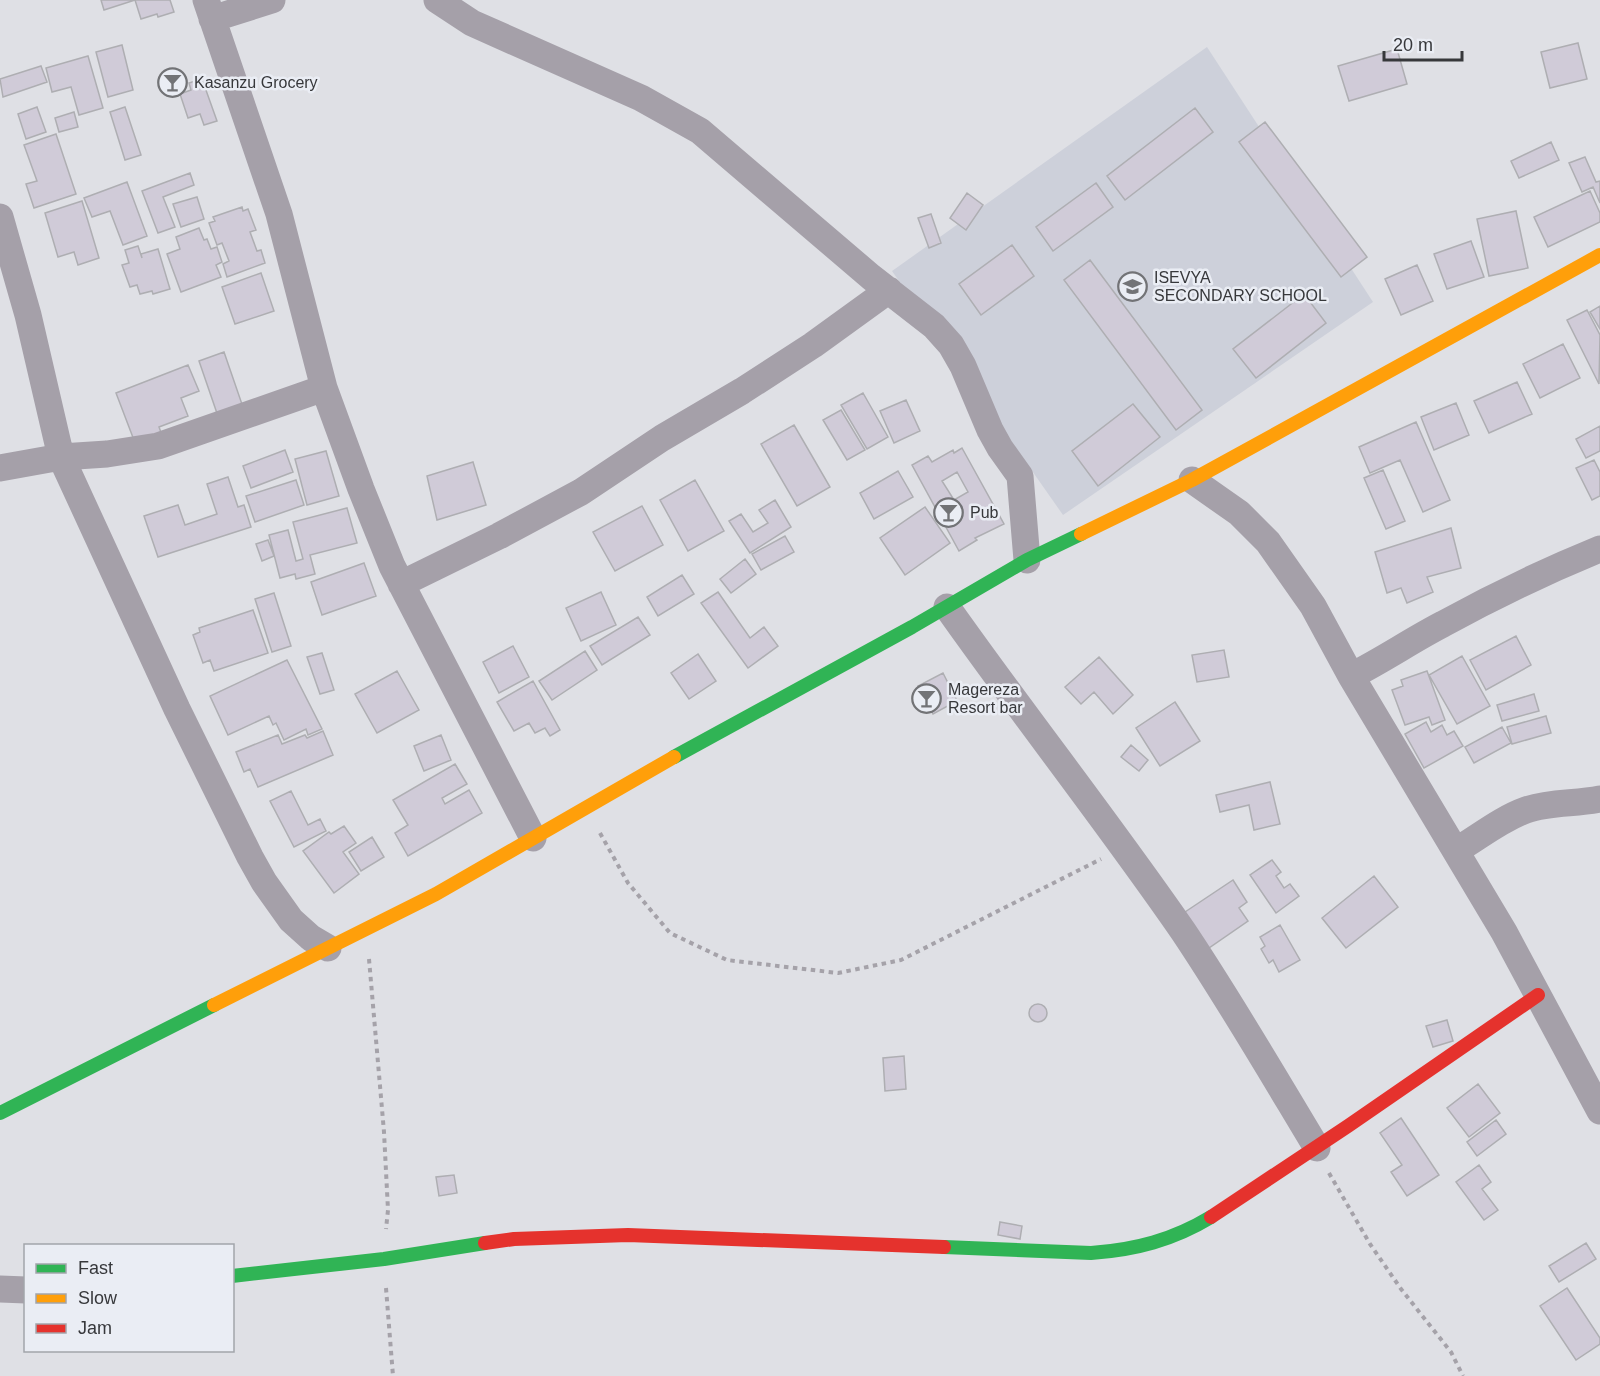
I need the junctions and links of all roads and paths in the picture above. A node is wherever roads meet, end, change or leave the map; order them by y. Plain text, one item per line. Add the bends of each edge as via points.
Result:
1 (272, 0) edge
2 (437, 0) edge
3 (209, 10) edge
4 (0, 217) edge
5 (5, 250) edge
6 (1600, 255) edge
7 (889, 290) junction
8 (324, 388) junction
9 (61, 457) junction
10 (0, 468) edge
11 (1192, 480) junction
12 (1600, 549) edge
13 (1027, 560) junction
14 (401, 584) junction
15 (947, 607) junction
16 (1351, 676) junction
17 (1600, 799) edge
18 (586, 807) junction
19 (533, 838) junction
20 (1123, 848) junction
21 (1456, 850) junction
22 (366, 928) junction
23 (328, 948) junction
24 (1538, 994) junction
25 (1600, 1111) edge
26 (0, 1113) edge
27 (1316, 1149) junction
28 (384, 1259) junction
29 (234, 1276) edge
30 (0, 1289) edge
31 (24, 1290) edge
32 (393, 1376) edge
33 (1463, 1376) edge

1 - 3 street
2 - 7 street via 472,23 632,94 700,131
3 - 8 street via 279,214
4 - 5 street
5 - 9 street via 28,315
6 - 11 street
7 - 13 street via 951,345 990,430 1020,476
7 - 14 street via 813,345 581,492
8 - 9 street via 158,446
8 - 14 street
9 - 10 street
9 - 23 street via 250,857 291,920
11 - 13 street
11 - 16 street via 1239,513 1268,542 1313,606
12 - 16 street via 1540,574
13 - 15 street
14 - 19 street
15 - 18 street
15 - 20 street
16 - 21 street
17 - 21 street via 1526,810
18 - 19 street
18 - 20 path via 628,883 670,933 727,960 838,973 901,960
19 - 22 street via 436,894
20 - 27 street via 1215,979
21 - 24 street
22 - 23 street
22 - 28 path via 384,1132 388,1210
23 - 26 street
24 - 25 street
24 - 27 street
27 - 28 street via 1179,1235 1121,1251 1091,1253 628,1234 514,1239
27 - 33 path via 1370,1244 1451,1352
28 - 29 street
28 - 32 path
30 - 31 street

